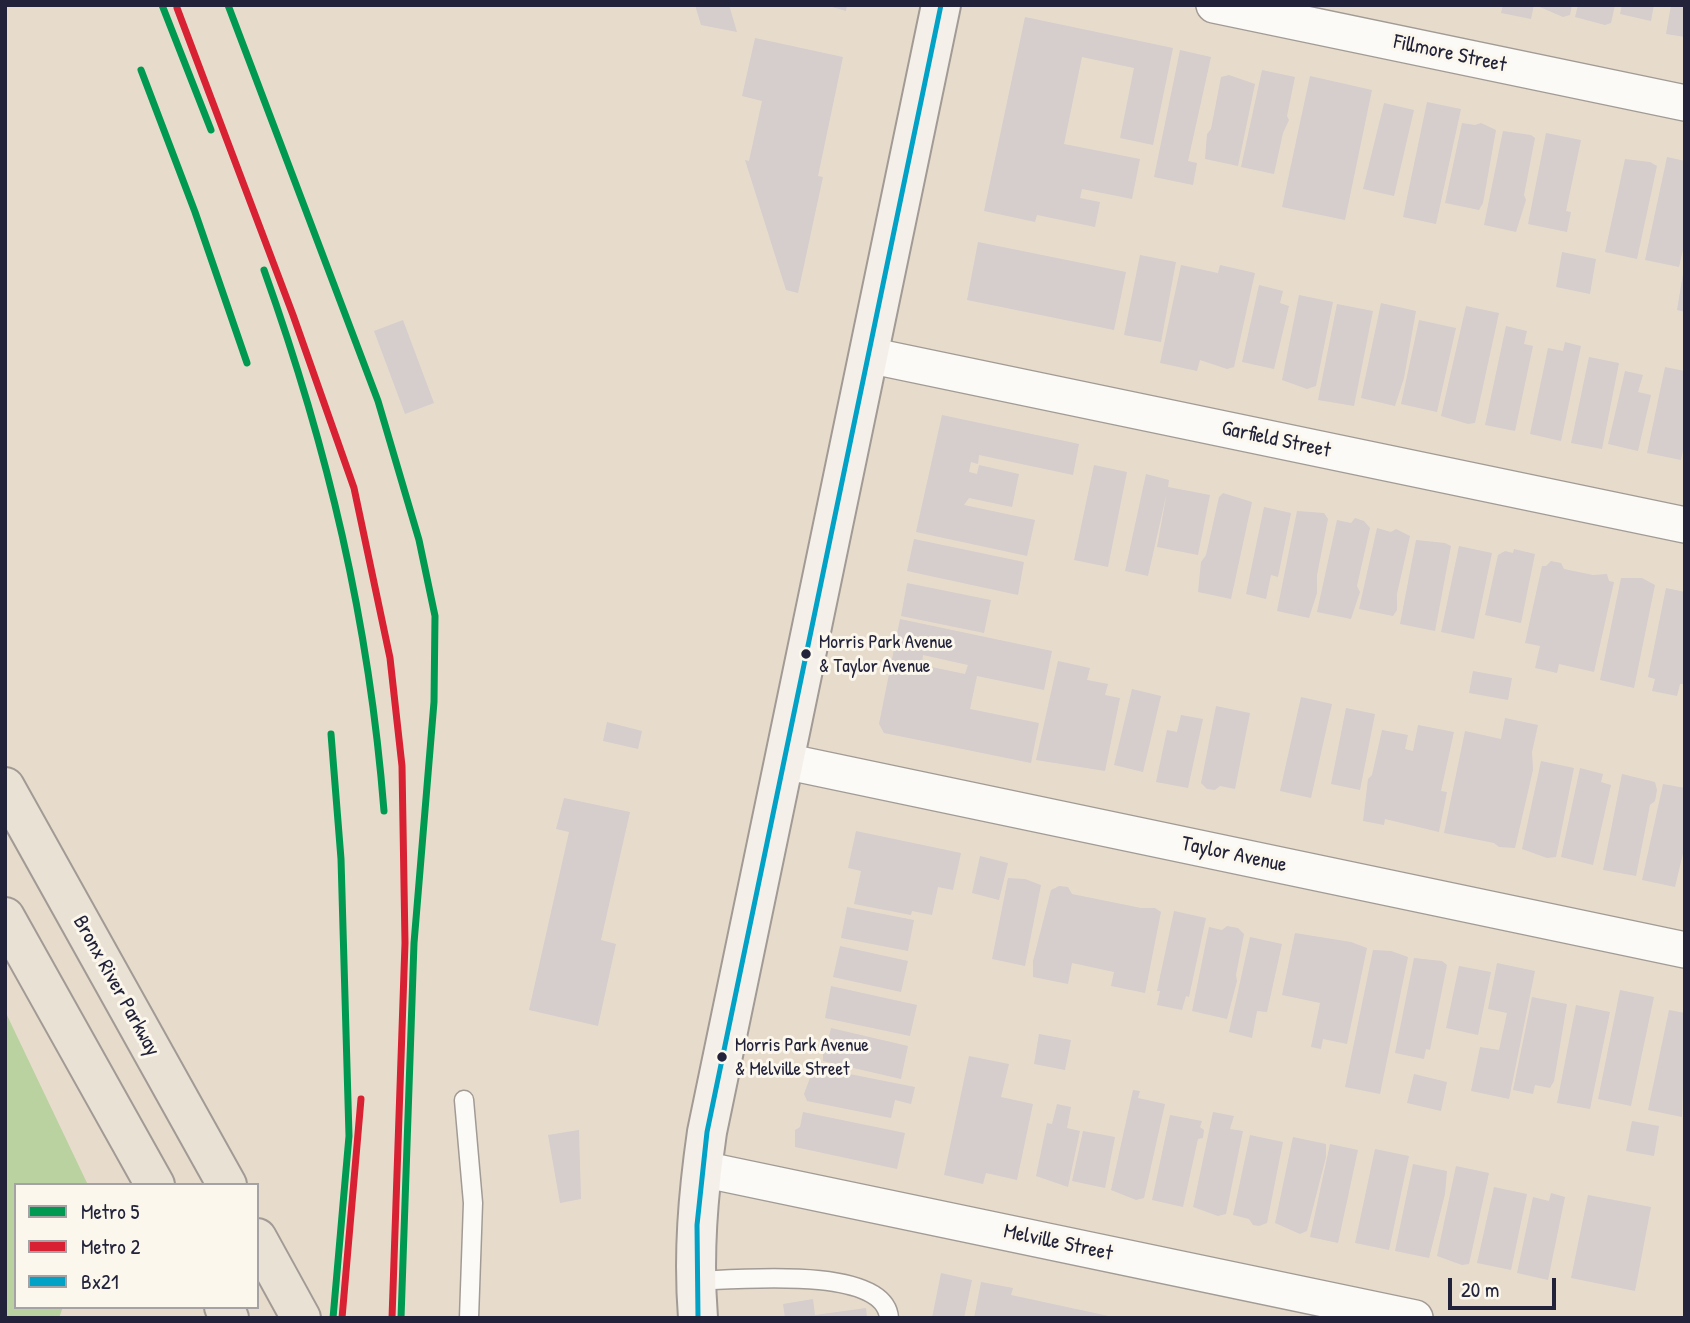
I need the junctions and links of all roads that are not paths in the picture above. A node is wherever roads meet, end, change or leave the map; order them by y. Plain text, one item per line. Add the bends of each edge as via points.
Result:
1 (941, 5) edge
2 (1214, 5) edge
3 (1685, 103) edge
4 (868, 355) junction
5 (1685, 525) edge
6 (784, 761) junction
7 (5, 787) edge
8 (5, 917) edge
9 (1685, 950) edge
10 (464, 1100) dead end
11 (702, 1169) junction
12 (154, 1183) edge
13 (226, 1183) edge
14 (259, 1242) edge
15 (696, 1299) edge
16 (302, 1318) edge
17 (469, 1318) edge
18 (889, 1318) edge
19 (1415, 1318) edge

1 - 4 main road
2 - 3 street, Fillmore Street
4 - 5 street, Garfield Street
4 - 6 main road
6 - 9 street, Taylor Avenue
6 - 11 main road
7 - 13 highway, Bronx River Parkway
8 - 12 highway
10 - 17 lane via 473,1203
11 - 15 main road via 696,1207
11 - 19 street, Melville Street
14 - 16 highway
15 - 18 lane via 805,1277 851,1286 880,1298

